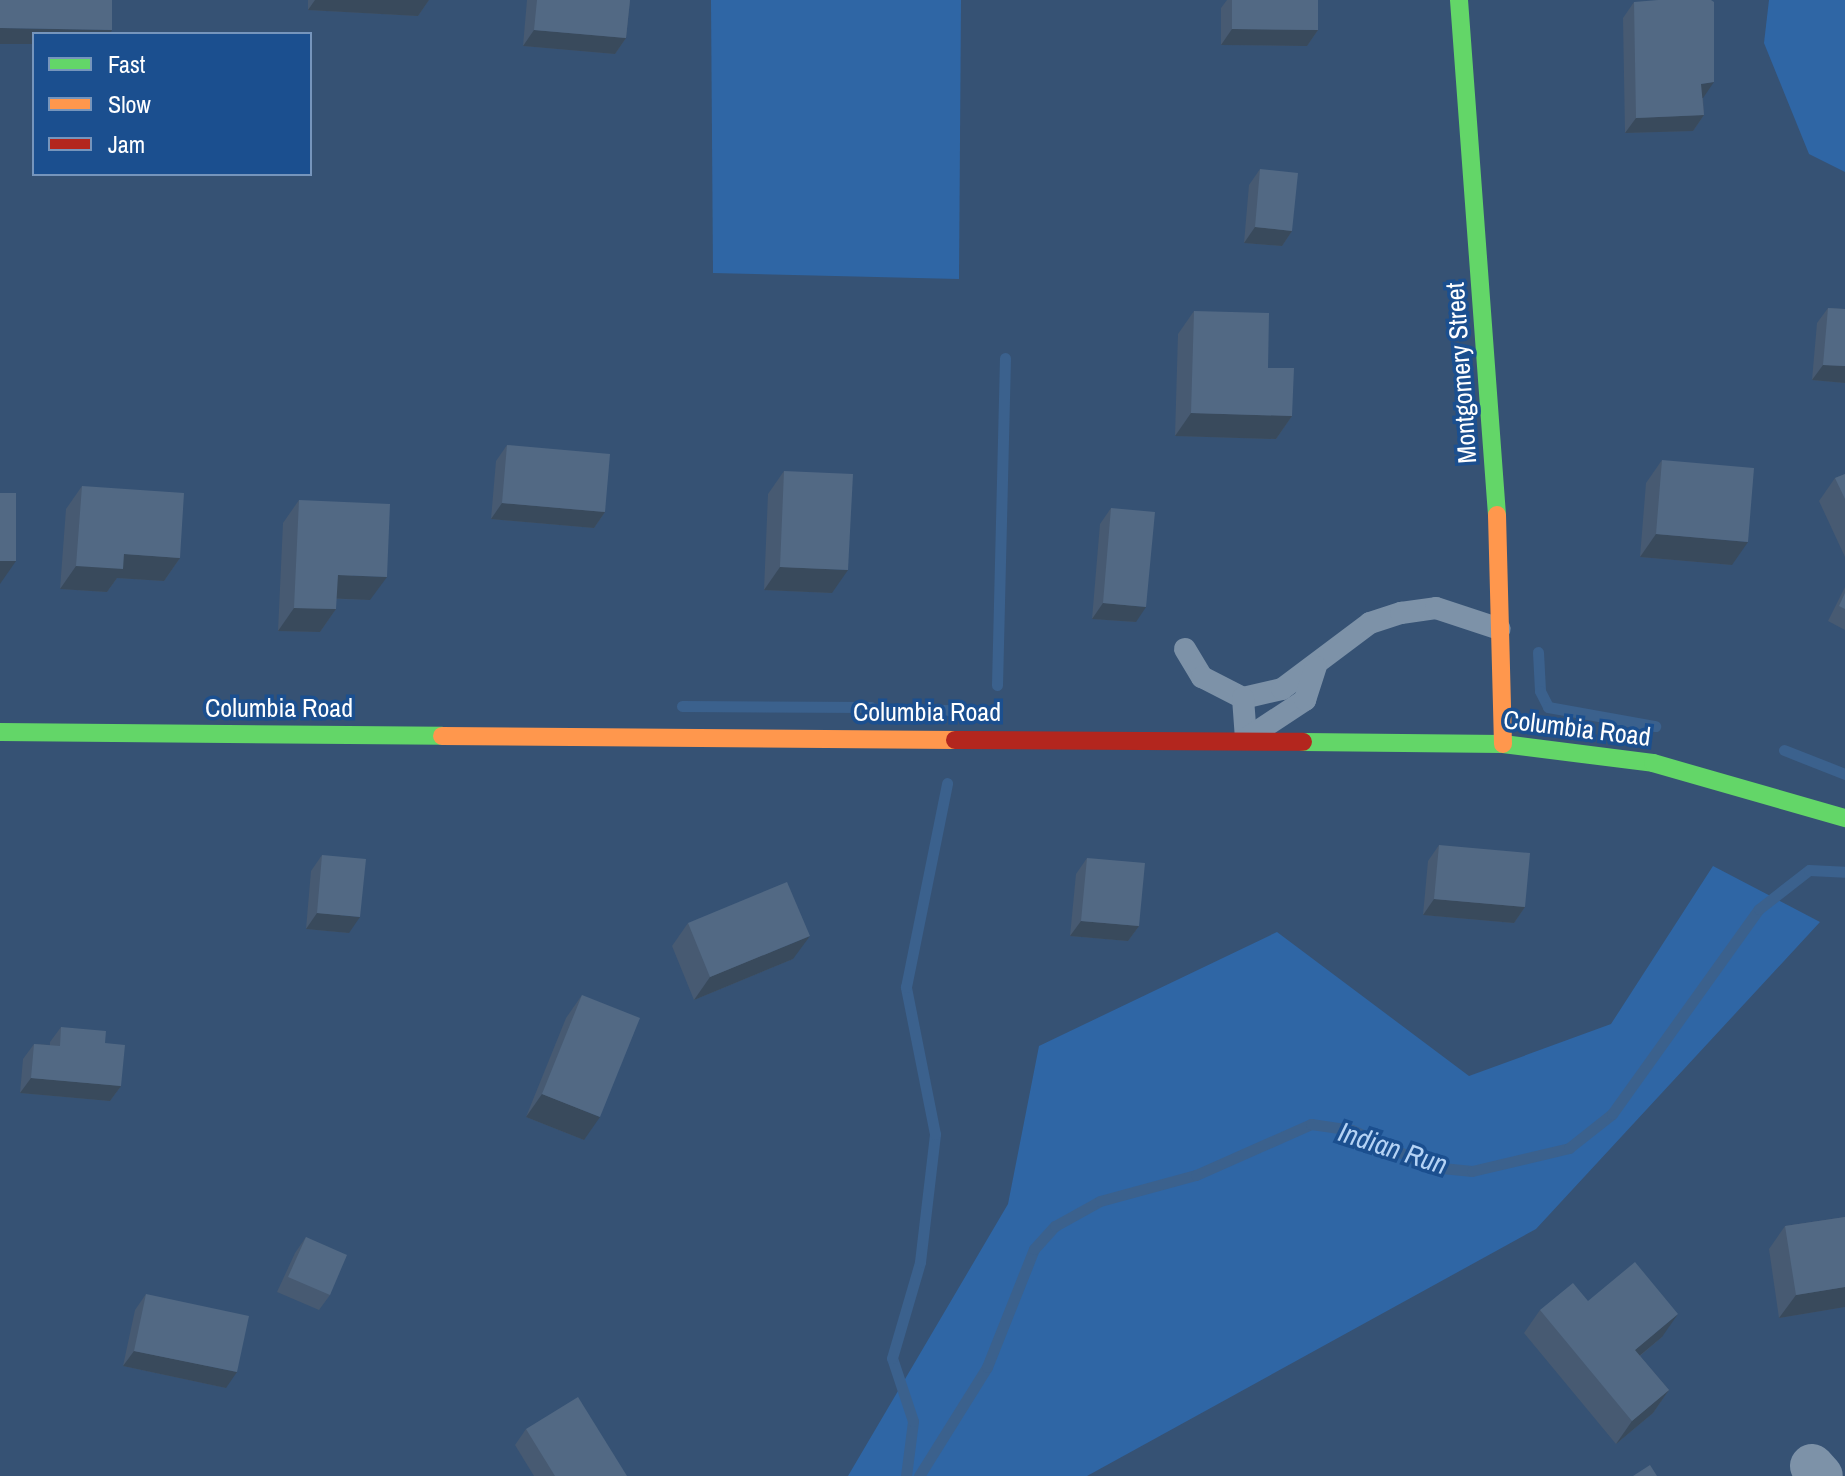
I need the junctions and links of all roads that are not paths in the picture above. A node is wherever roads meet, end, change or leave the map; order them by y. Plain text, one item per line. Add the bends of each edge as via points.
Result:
1 (1459, 0) edge
2 (1500, 629) junction
3 (1185, 649) dead end
4 (1316, 667) junction
5 (1243, 698) junction
6 (0, 732) edge
7 (1246, 739) junction
8 (1503, 744) junction
9 (1845, 818) edge

1 - 2 street, Montgomery Street
2 - 4 lane via 1436,608 1401,613 1370,623
2 - 8 street, Montgomery Street
3 - 5 lane via 1202,677
4 - 5 lane via 1282,689
4 - 7 lane via 1305,700
5 - 7 lane
6 - 7 street, Columbia Road
7 - 8 street, Columbia Road
8 - 9 street, Columbia Road via 1653,763

